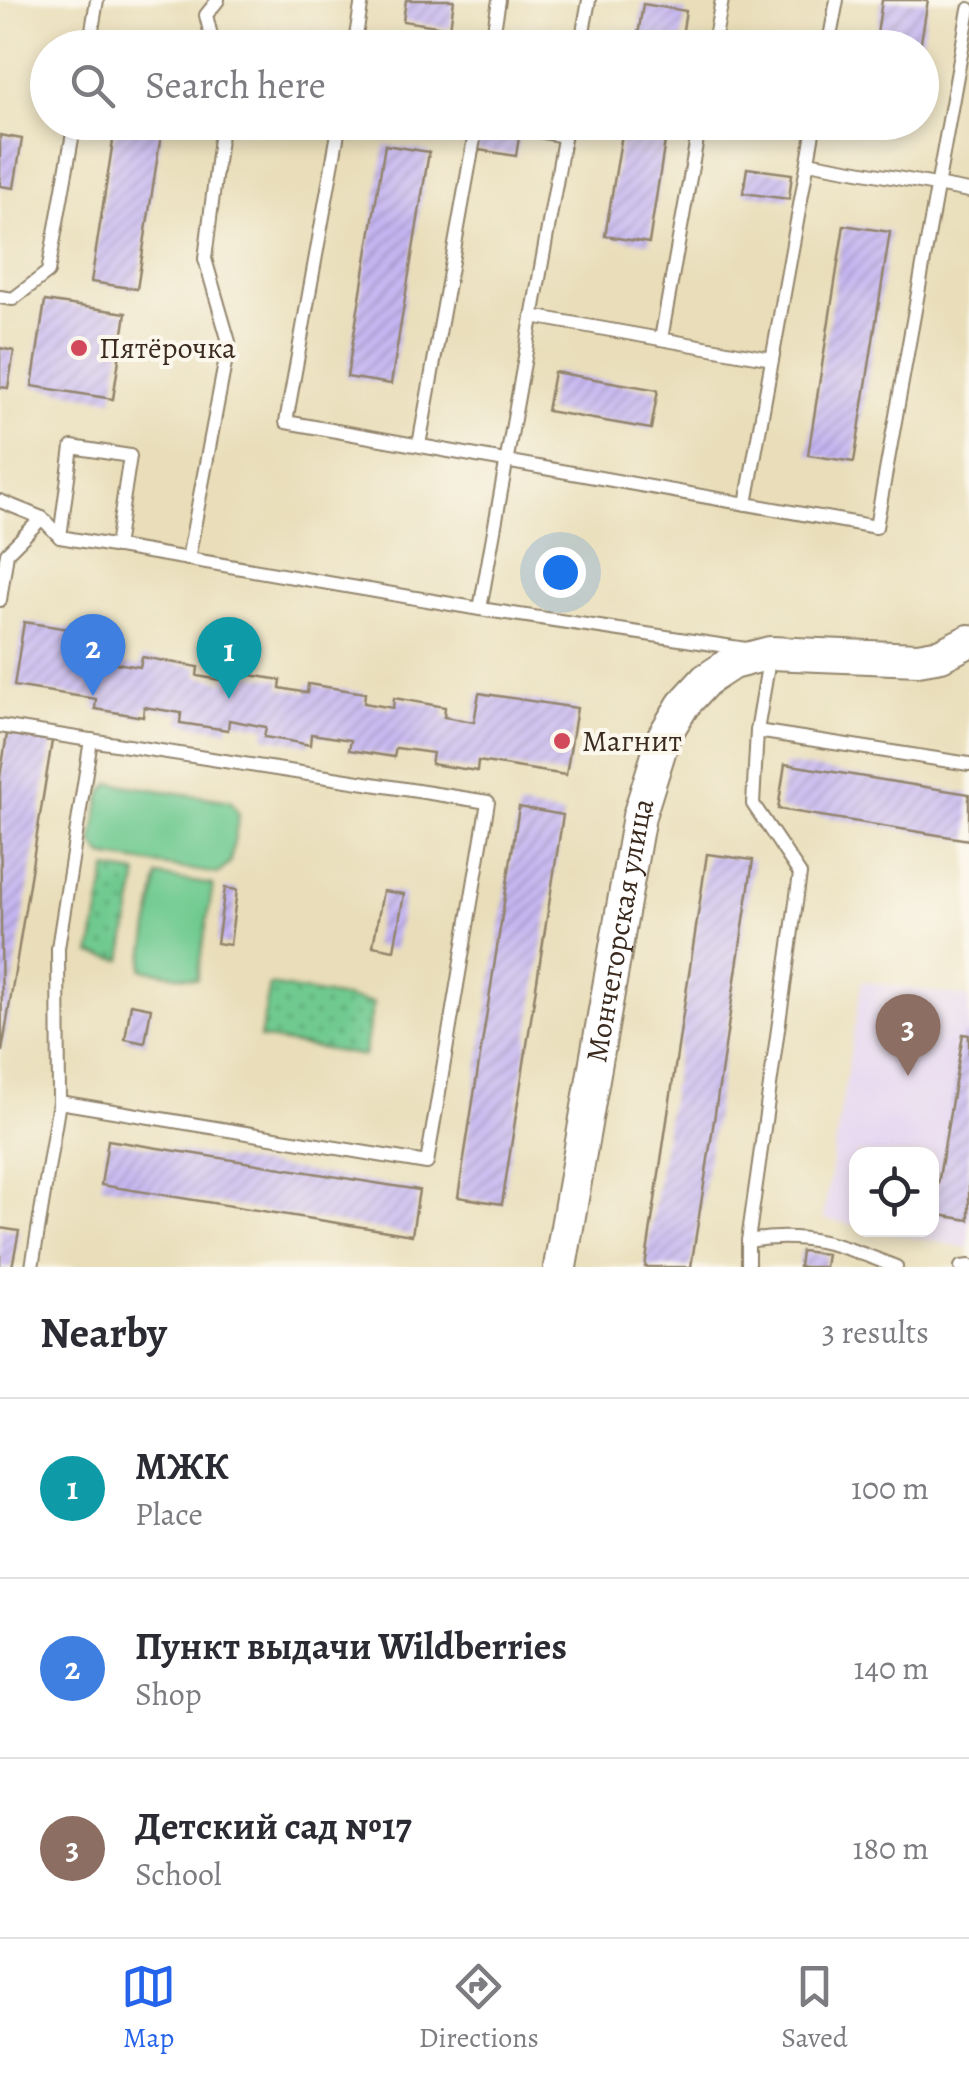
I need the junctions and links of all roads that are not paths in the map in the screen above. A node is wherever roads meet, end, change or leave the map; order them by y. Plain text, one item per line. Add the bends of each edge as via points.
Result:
1 (97, 0) edge
2 (218, 0) edge
3 (362, 0) edge
4 (499, 0) edge
5 (589, 0) edge
6 (722, 0) edge
7 (837, 0) edge
8 (969, 8) edge
9 (91, 30) edge
10 (210, 30) edge
11 (357, 30) edge
12 (493, 30) edge
13 (583, 30) edge
14 (716, 30) edge
15 (831, 30) edge
16 (72, 140) edge
17 (220, 140) edge
18 (337, 140) edge
19 (474, 140) edge
20 (564, 140) edge
21 (697, 140) edge
22 (812, 140) edge
23 (808, 162) junction
24 (937, 185) junction
25 (969, 191) edge
26 (0, 297) edge
27 (532, 316) junction
28 (661, 339) junction
29 (772, 359) junction
30 (419, 446) junction
31 (506, 461) junction
32 (0, 501) edge
33 (746, 504) junction
34 (42, 518) junction
35 (60, 536) junction
36 (116, 547) junction
37 (188, 559) junction
38 (0, 600) edge
39 (480, 609) junction
40 (969, 641) edge
41 (770, 653) junction
42 (0, 726) edge
43 (757, 731) junction
44 (91, 740) junction
45 (969, 764) edge
46 (59, 1102) junction
47 (748, 1241) junction
48 (969, 1266) edge
49 (32, 1267) edge
50 (560, 1267) edge
51 (748, 1267) edge
52 (896, 1267) edge
53 (962, 1267) edge

1 - 9 lane
2 - 10 lane via 206,16
3 - 11 lane
4 - 12 lane
5 - 13 lane
6 - 14 lane
7 - 15 lane
8 - 24 lane
16 - 26 lane via 48,272 14,300
17 - 37 lane via 205,259 229,342
18 - 30 lane via 286,422
19 - 30 lane
20 - 27 lane
21 - 28 lane
22 - 23 lane
23 - 24 lane
23 - 29 lane
24 - 25 lane
24 - 33 lane via 876,527
27 - 28 lane
27 - 31 lane
28 - 29 lane
29 - 33 lane
30 - 31 lane
31 - 33 lane
31 - 39 lane
32 - 34 lane
34 - 35 lane
34 - 38 lane via 7,553
35 - 36 lane
35 - 36 lane via 72,447 130,456
36 - 37 lane
37 - 39 lane
39 - 41 lane
40 - 41 street via 918,659
41 - 43 lane
41 - 50 street, Мончегорская улица via 732,663 682,704 650,773
42 - 44 lane
43 - 45 lane
43 - 47 lane via 753,804 800,874
44 - 46 lane via 58,948
44 - 46 lane via 488,802 427,1163
46 - 49 lane
47 - 51 lane
47 - 52 lane via 781,1236 839,1243
48 - 53 lane

